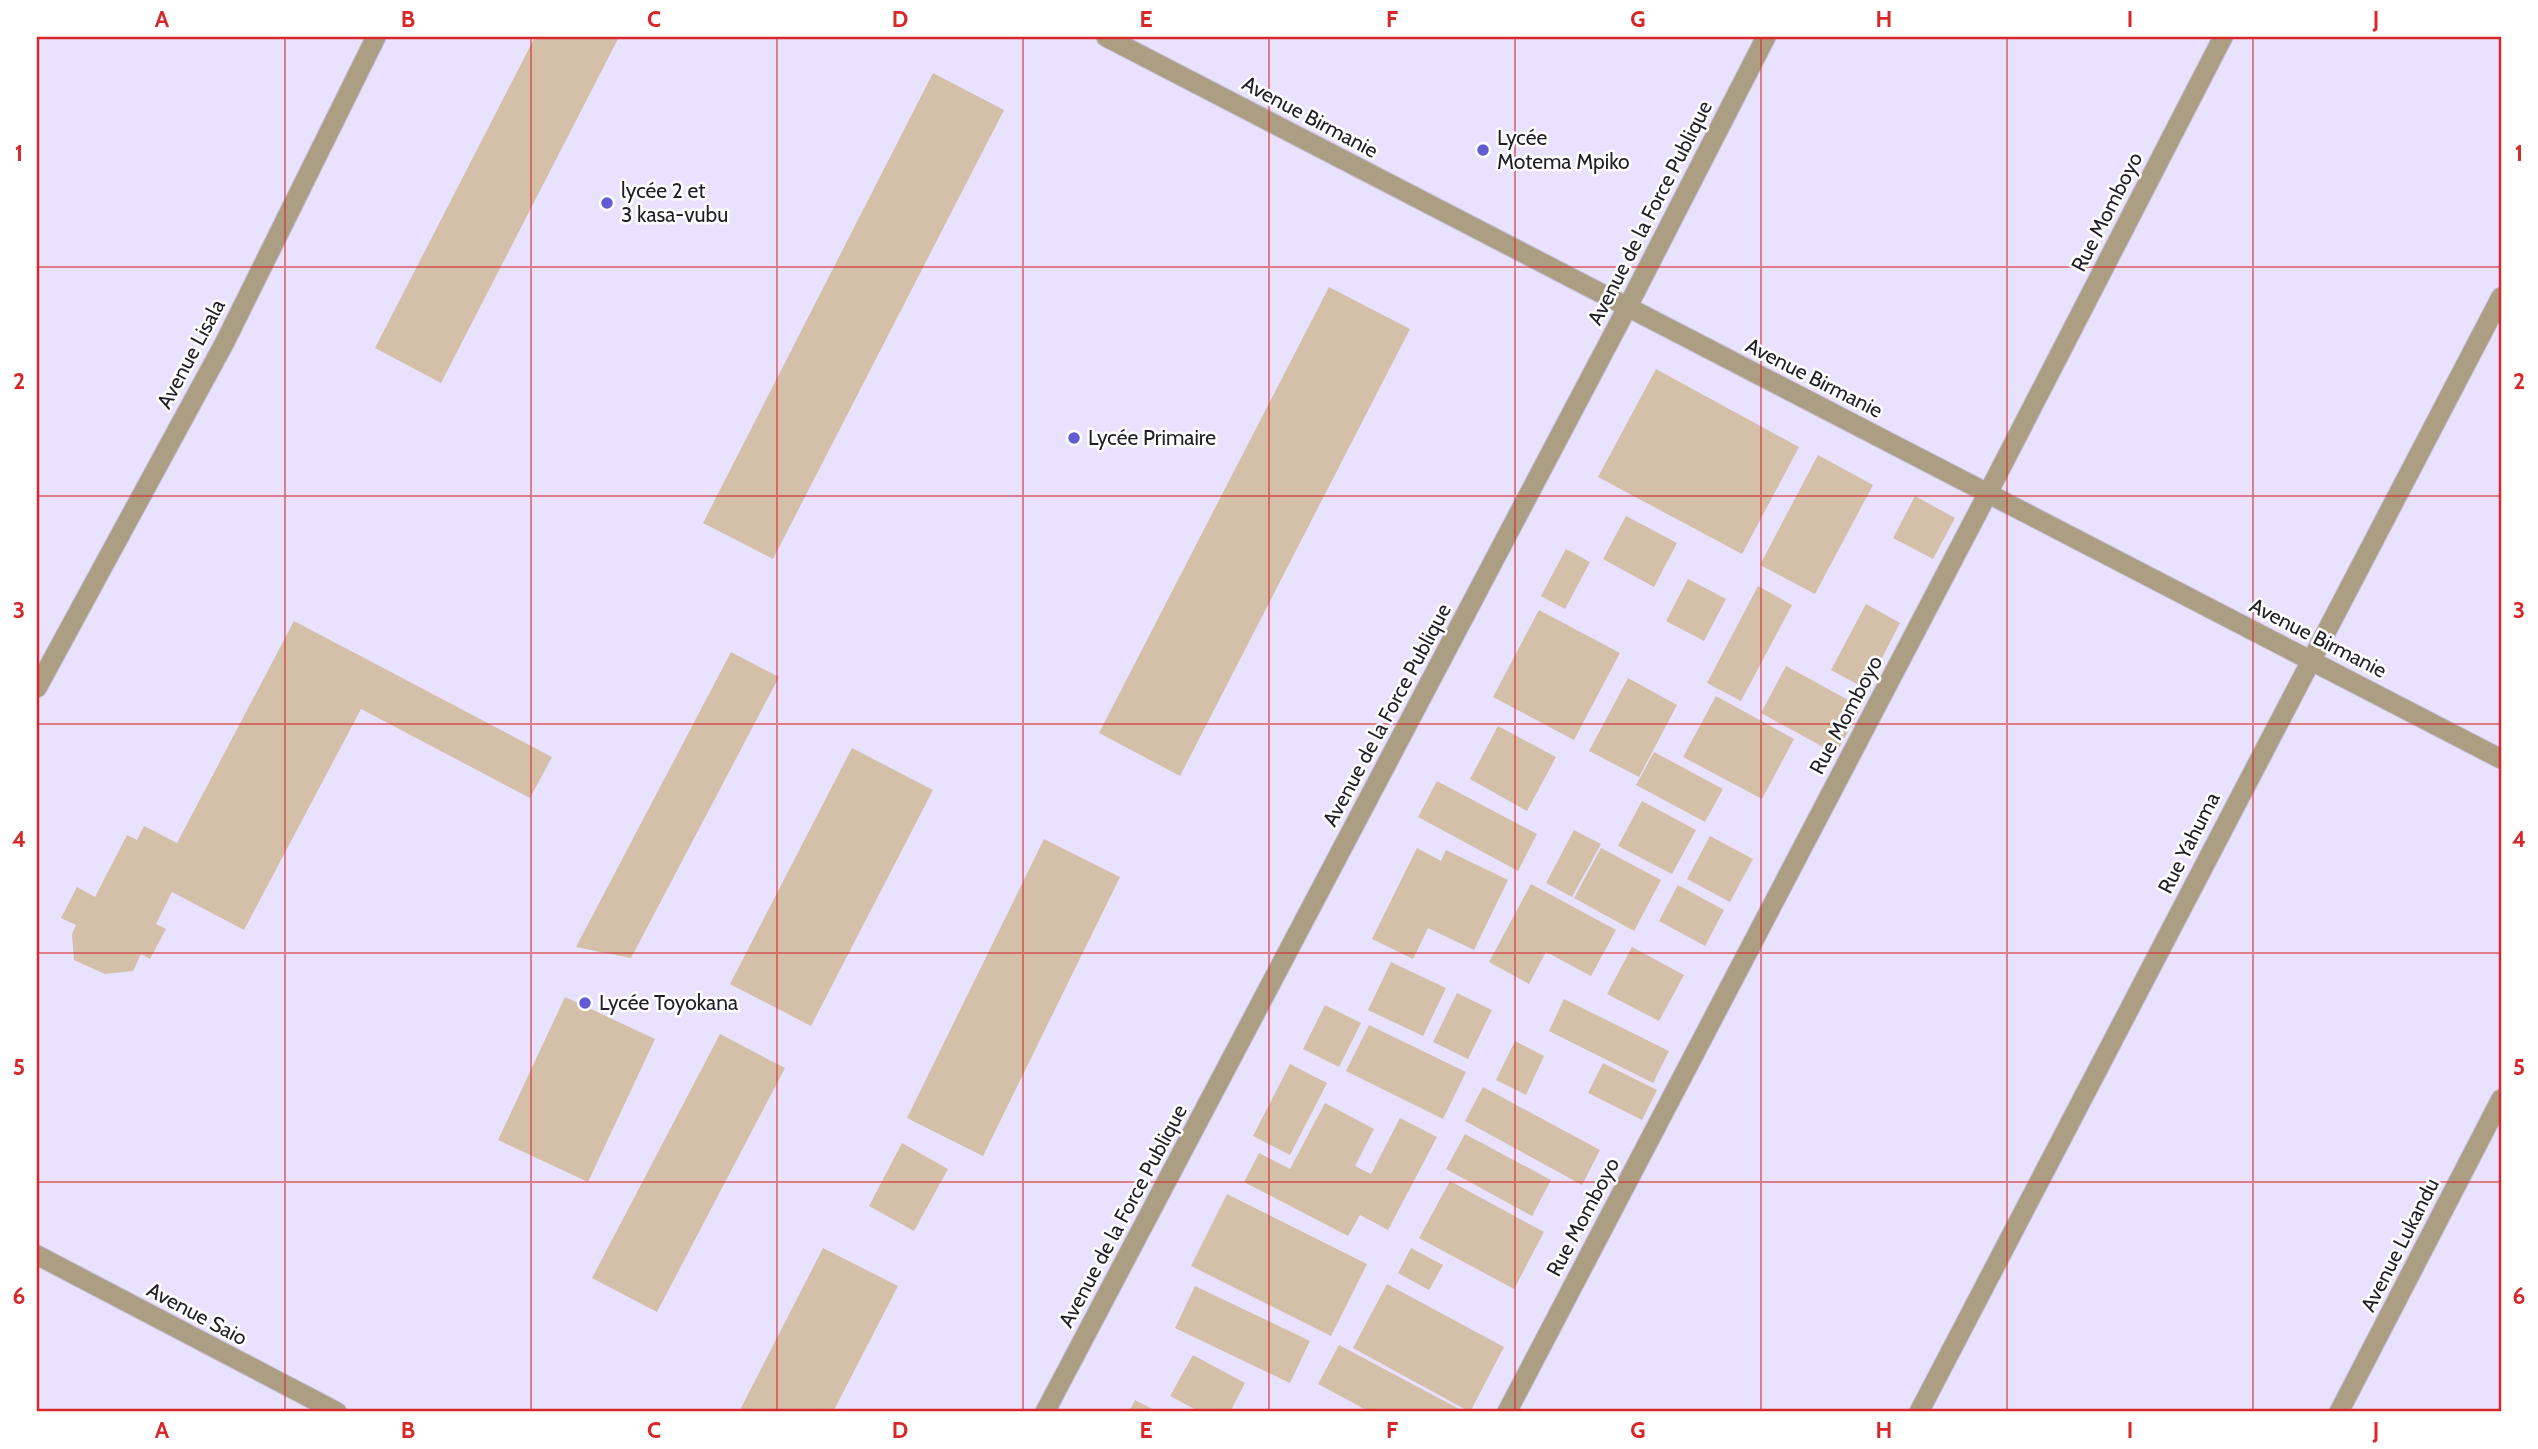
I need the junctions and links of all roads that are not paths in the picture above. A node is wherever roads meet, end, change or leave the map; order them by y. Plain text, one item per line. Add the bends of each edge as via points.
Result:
1 (376, 37) edge
2 (1106, 37) edge
3 (1766, 37) edge
4 (2223, 37) edge
5 (2501, 297) edge
6 (1626, 308) junction
7 (1989, 493) junction
8 (2310, 660) junction
9 (37, 688) edge
10 (2501, 759) edge
11 (2501, 1099) edge
12 (37, 1255) edge
13 (337, 1412) edge
14 (1045, 1412) edge
15 (1507, 1412) edge
16 (1919, 1412) edge
17 (2339, 1412) edge

1 - 9 street, Avenue Lisala via 225,342
2 - 6 street, Avenue Birmanie
3 - 6 street, Avenue de la Force Publique
4 - 7 street, Rue Momboyo
5 - 8 street, Rue Yahuma
6 - 7 street, Avenue Birmanie
6 - 14 street, Avenue de la Force Publique
7 - 8 street, Avenue Birmanie
7 - 15 street, Rue Momboyo
8 - 10 street, Avenue Birmanie
8 - 16 street, Rue Yahuma
11 - 17 street, Avenue Lukandu
12 - 13 street, Avenue Saio

